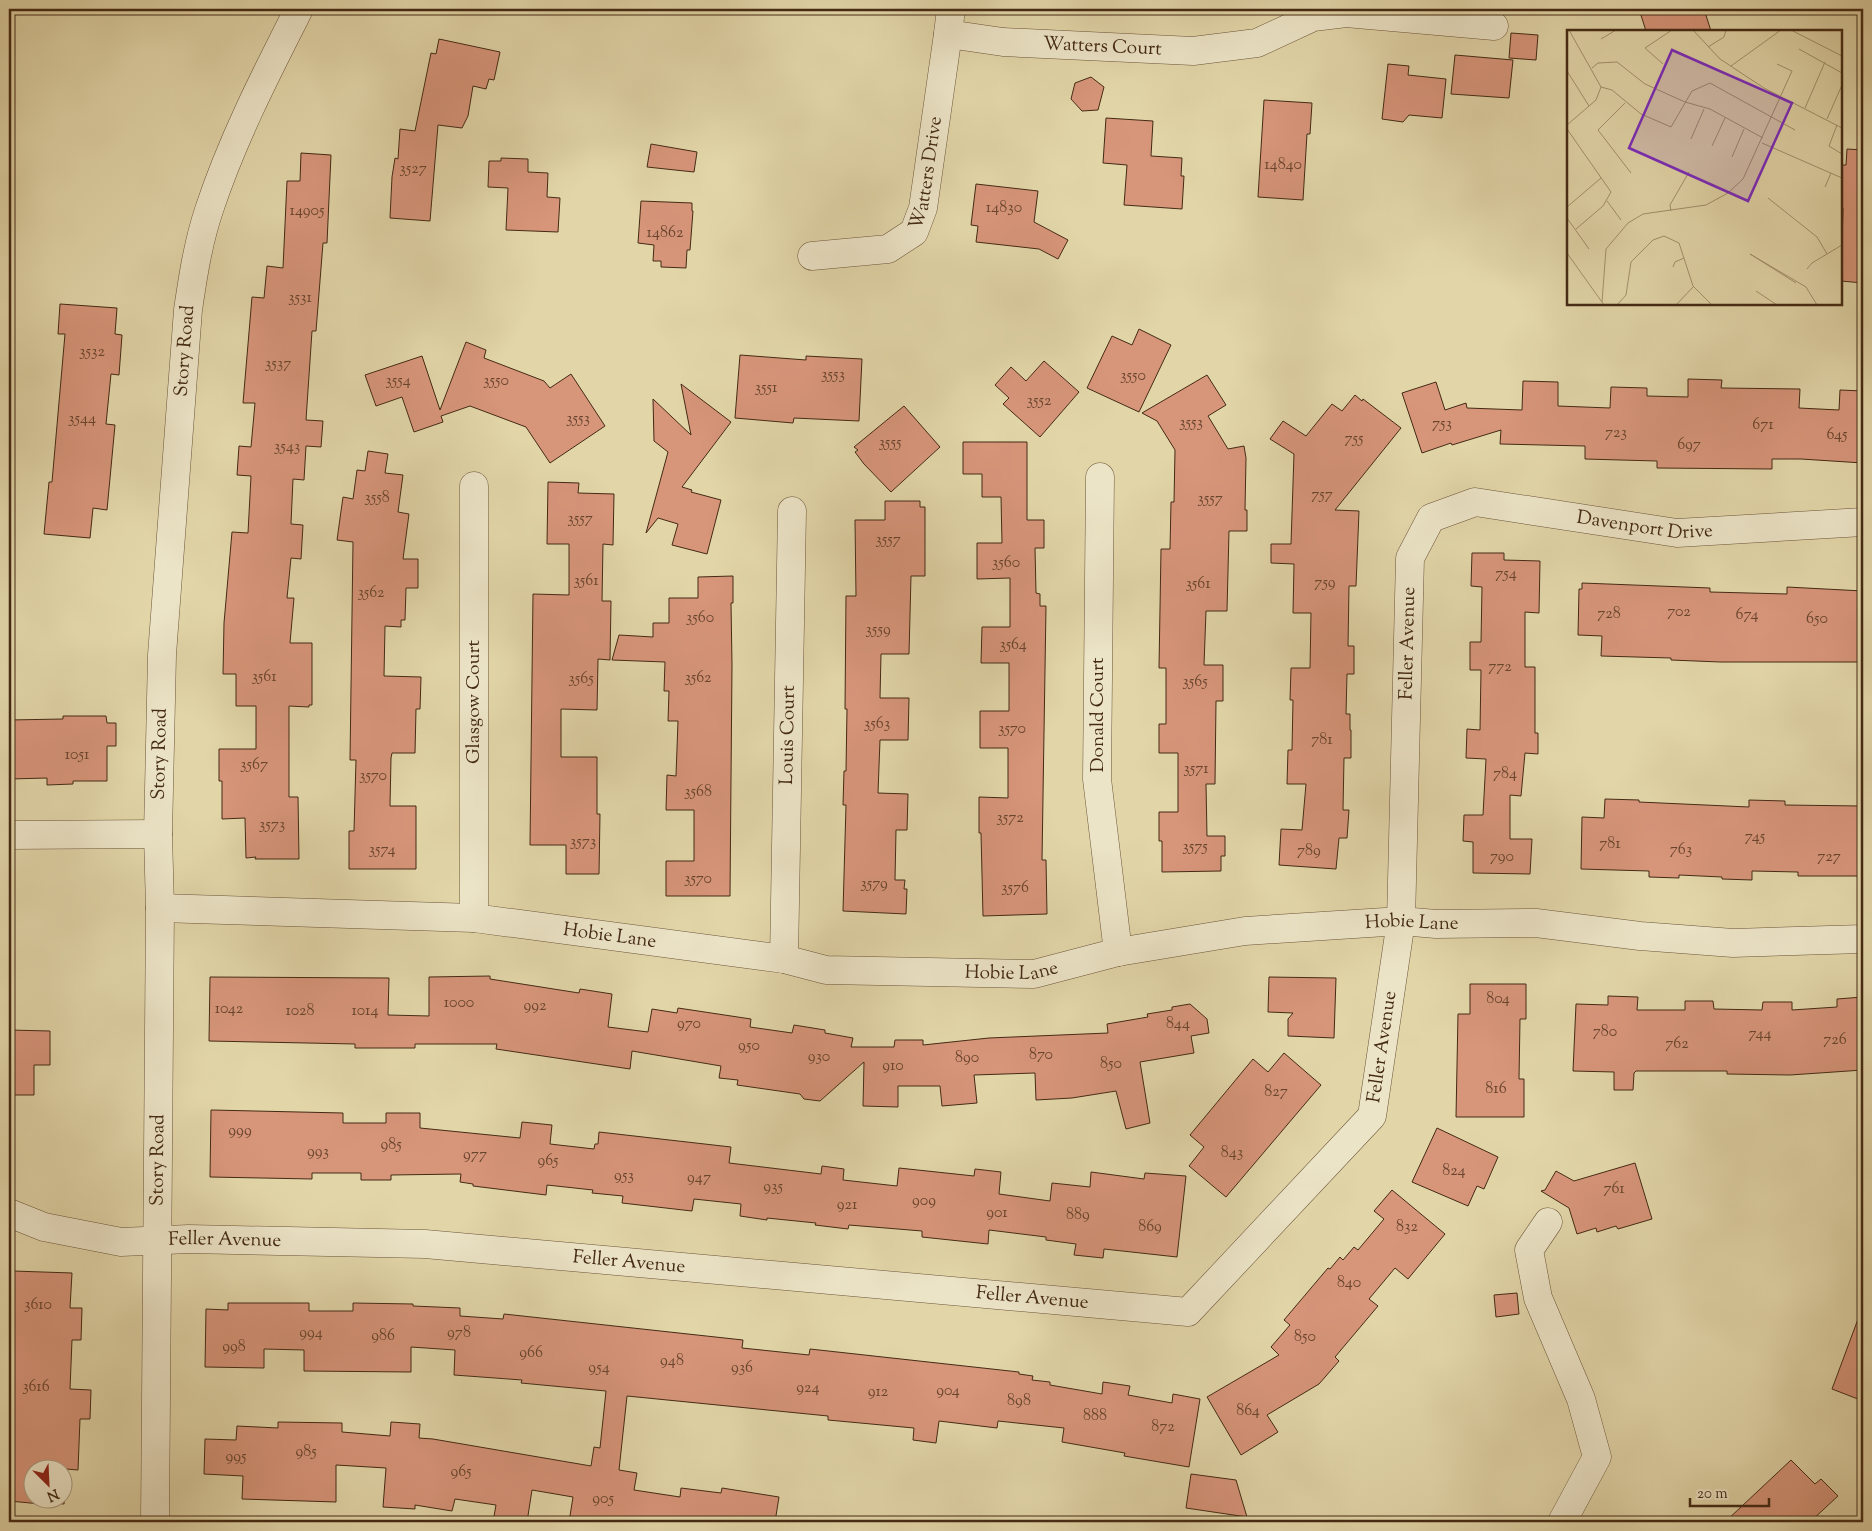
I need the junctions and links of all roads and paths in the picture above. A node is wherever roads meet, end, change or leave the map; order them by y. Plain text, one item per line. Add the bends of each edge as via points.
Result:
1 (299, 9) edge
2 (949, 22) edge
3 (1494, 26) dead end
4 (812, 256) dead end
5 (1100, 477) dead end
6 (474, 486) dead end
7 (792, 511) dead end
8 (1431, 518) joint
9 (1863, 522) edge
10 (158, 834) junction
11 (9, 835) edge
12 (160, 908) junction
13 (474, 918) junction
14 (1401, 921) junction
15 (1863, 939) edge
16 (1118, 952) junction
17 (784, 959) junction
18 (9, 1213) edge
19 (1548, 1222) dead end
20 (157, 1240) junction
21 (155, 1522) edge
22 (1562, 1522) edge

1 - 10 street, Story Road via 229,154 195,261 188,310 162,655
2 - 3 street, Watters Court via 1003,42 1193,51 1257,43 1313,17 1346,13
2 - 4 street, Watters Drive via 923,208 914,232 888,249
5 - 16 street, Donald Court via 1097,779
6 - 13 street, Glasgow Court
7 - 17 street, Louis Court
8 - 9 street, Davenport Drive via 1475,502 1677,533
8 - 14 street, Feller Avenue via 1410,558
10 - 11 street
10 - 12 street, Story Road
12 - 13 street, Hobie Lane
12 - 20 street, Story Road
13 - 17 street, Hobie Lane
14 - 15 street, Hobie Lane via 1536,924 1733,943
14 - 16 street, Hobie Lane via 1245,931
14 - 20 street, Feller Avenue via 1372,1116 1188,1312 425,1244
16 - 17 street, Hobie Lane via 1034,974 826,970
18 - 20 street, Feller Avenue via 44,1227 121,1242
19 - 22 street via 1530,1250 1538,1298 1581,1399 1597,1457
20 - 21 street, Story Road

